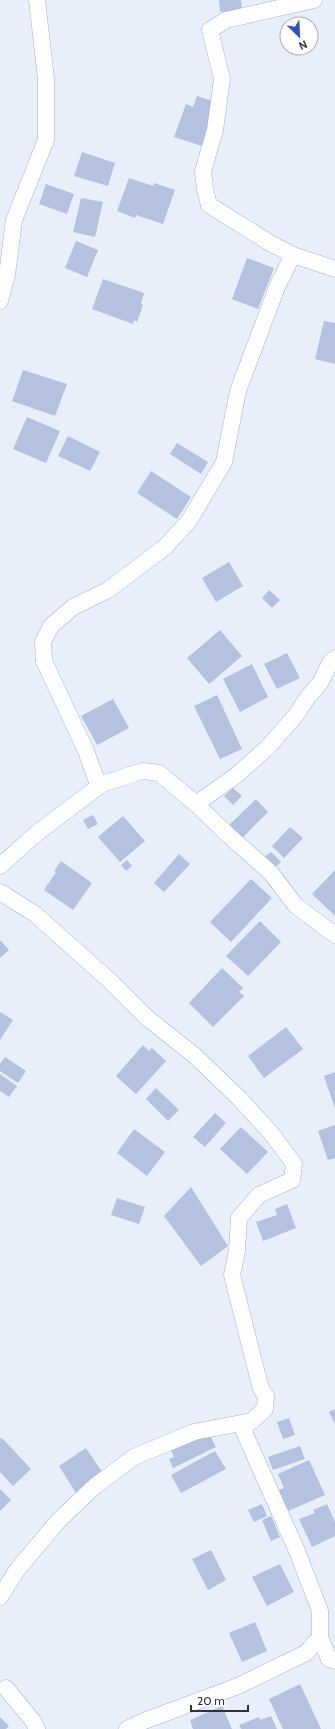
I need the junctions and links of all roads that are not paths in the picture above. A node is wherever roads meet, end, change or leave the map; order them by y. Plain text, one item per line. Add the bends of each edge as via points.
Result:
1 (37, 0) edge
2 (314, 0) edge
3 (293, 255) junction
4 (335, 269) edge
5 (0, 301) edge
6 (335, 658) edge
7 (99, 787) junction
8 (196, 804) junction
9 (0, 866) edge
10 (0, 892) edge
11 (335, 935) edge
12 (248, 1422) junction
13 (0, 1597) edge
14 (320, 1637) junction
15 (335, 1661) edge
16 (6, 1688) dead end
17 (38, 1729) edge
18 (127, 1729) edge

1 - 5 street via 46,79 46,140 14,220 7,275
2 - 3 street via 226,20 210,30 222,78 215,130 204,171 209,205
3 - 4 street
3 - 7 street via 277,287 238,390 224,462 189,521 165,547 108,590 72,607 51,626 43,642 44,661 86,751
6 - 8 street via 320,683 269,746 238,774
7 - 8 street via 143,771 159,773
7 - 9 street via 37,833
8 - 11 street via 271,873 296,906
10 - 12 street via 35,914 146,1017 194,1055 240,1099 294,1164 292,1180 259,1195 239,1218 237,1251 232,1275 261,1389 266,1396 265,1409
12 - 13 street via 194,1432 134,1457 95,1486 59,1520 17,1570
12 - 14 street via 244,1432 297,1551 320,1611
14 - 15 street via 329,1659
14 - 18 street via 306,1653 238,1686
16 - 17 street

